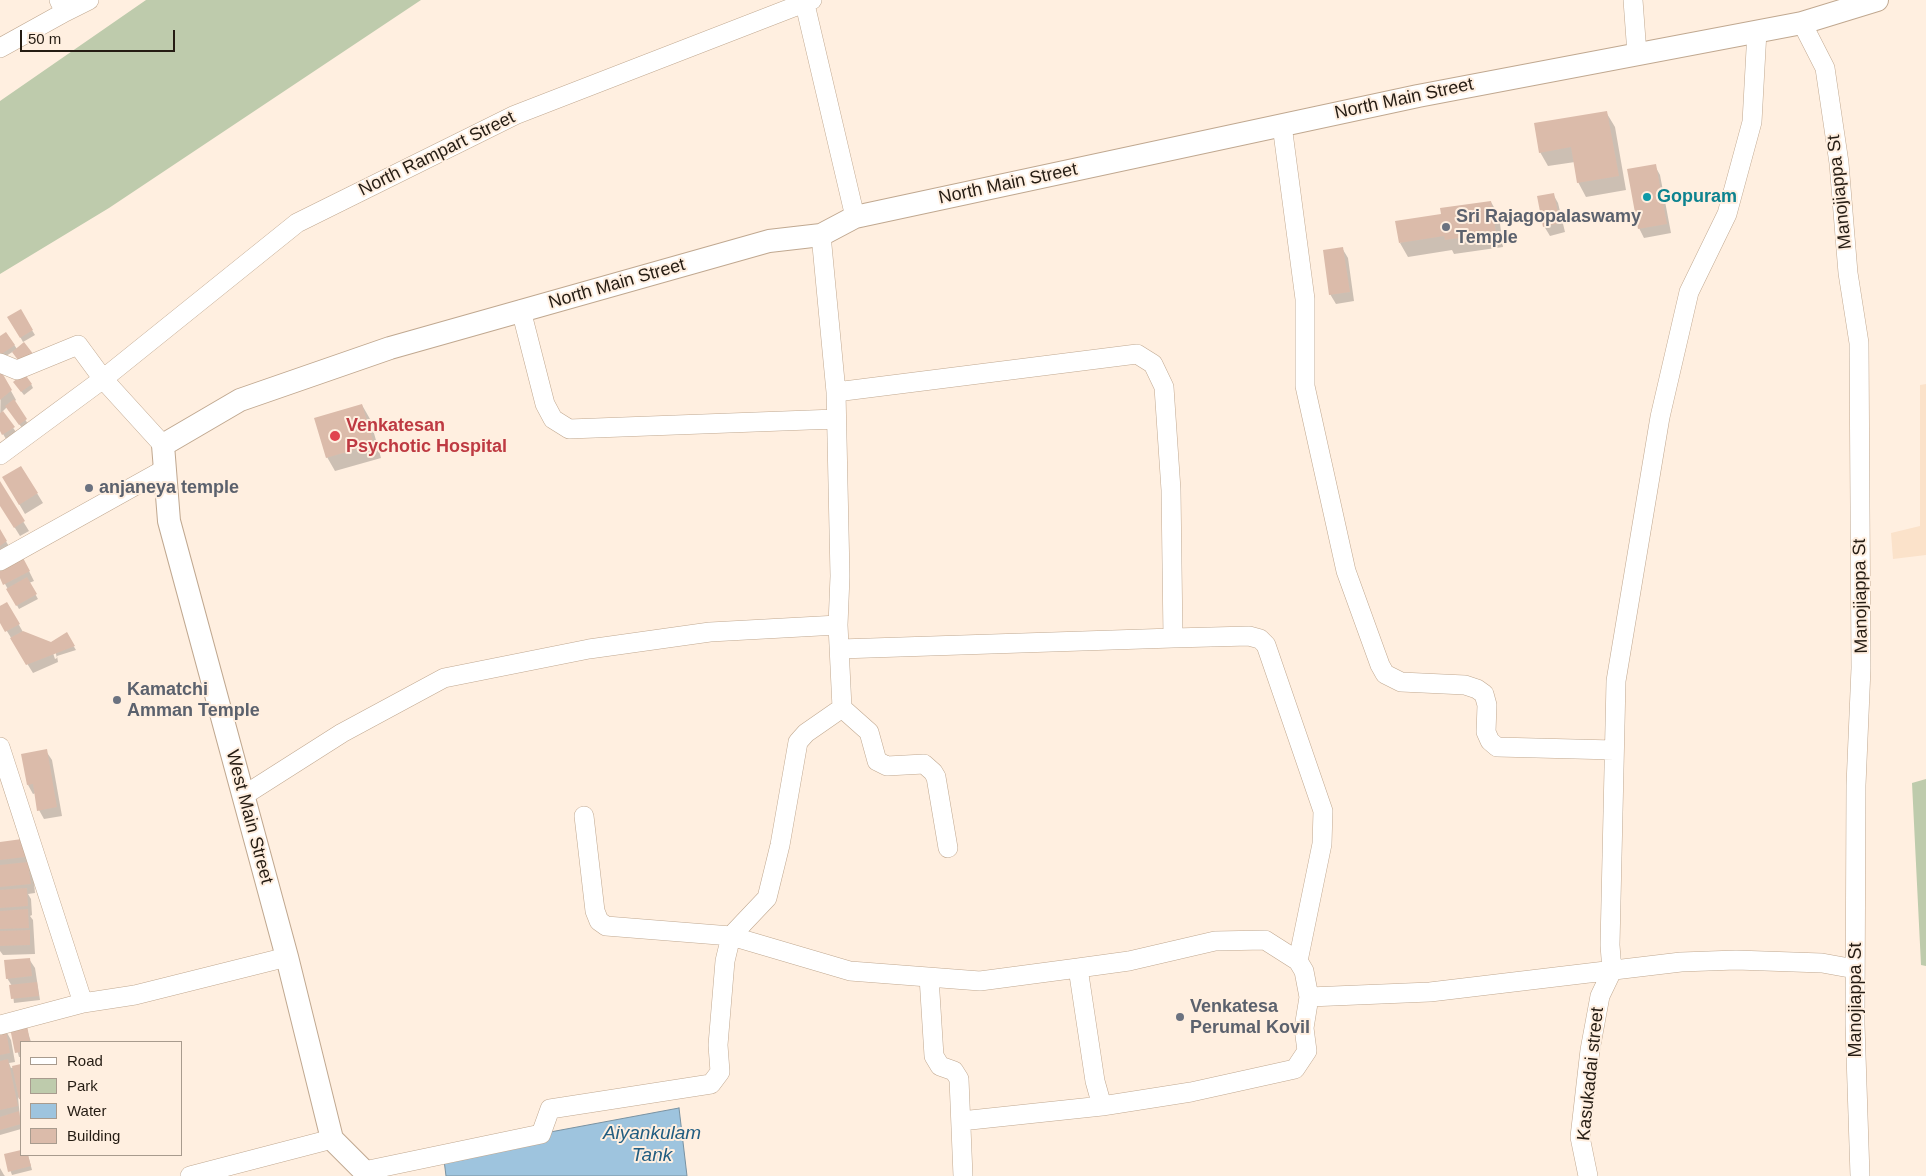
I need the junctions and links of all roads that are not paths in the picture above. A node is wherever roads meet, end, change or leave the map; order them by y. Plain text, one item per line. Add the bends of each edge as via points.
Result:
1 (89, 0) edge
2 (1633, 0) edge
3 (1877, 0) edge
4 (807, 1) edge
5 (62, 6) edge
6 (1802, 23) junction
7 (1757, 31) junction
8 (0, 48) edge
9 (1637, 54) junction
10 (1282, 125) junction
11 (855, 217) junction
12 (821, 235) junction
13 (521, 310) junction
14 (0, 363) edge
15 (103, 379) junction
16 (836, 392) junction
17 (836, 418) junction
18 (163, 445) junction
19 (0, 455) edge
20 (165, 469) junction
21 (0, 561) edge
22 (838, 625) junction
23 (1173, 638) junction
24 (840, 649) junction
25 (842, 708) junction
26 (0, 747) edge
27 (1614, 750) junction
28 (243, 796) junction
29 (584, 816) dead end
30 (948, 848) dead end
31 (731, 936) junction
32 (287, 957) junction
33 (1298, 961) junction
34 (1078, 968) junction
35 (1855, 969) junction
36 (1612, 971) junction
37 (929, 977) junction
38 (1309, 997) junction
39 (82, 1003) junction
40 (0, 1025) edge
41 (1102, 1106) junction
42 (961, 1121) junction
43 (332, 1139) junction
44 (365, 1173) edge
45 (190, 1176) edge
46 (963, 1176) edge
47 (1588, 1176) edge
48 (1860, 1176) edge

1 - 5 street
2 - 9 street
3 - 6 street, North Main Street
4 - 11 street
4 - 15 street, North Rampart Street via 515,115 297,223
5 - 8 street
6 - 7 street, North Main Street
6 - 35 street, Manojiappa St via 1825,68 1859,343 1862,668 1856,786
7 - 9 street, North Main Street
7 - 27 street via 1752,122 1727,214 1689,292 1660,417 1616,681
9 - 10 street, North Main Street
10 - 11 street, North Main Street
10 - 27 street via 1305,299 1305,386 1346,572 1380,665 1385,674 1401,682 1465,685 1477,689 1484,694 1487,705 1486,732 1497,747
11 - 12 street, North Main Street
12 - 13 street, North Main Street via 769,241
12 - 16 street
13 - 17 street via 545,404 553,419 569,429
13 - 18 street, North Main Street via 390,348 240,400
14 - 15 street via 17,370 78,345
15 - 18 street
15 - 19 street, North Rampart Street
16 - 17 street
16 - 23 street via 1137,354 1152,364 1164,387 1171,490
17 - 22 street
18 - 20 street, West Main Street
20 - 21 street
20 - 28 street, West Main Street via 169,521
22 - 24 street
22 - 28 street via 710,632 589,649 444,678 342,733
23 - 24 street
23 - 33 street via 1249,636 1266,645 1323,811 1322,844
24 - 25 street
25 - 30 street via 869,732 877,762 887,766 924,764 933,772
25 - 31 street via 798,742 767,898
26 - 39 street
27 - 36 street
28 - 32 street, West Main Street
29 - 31 street via 595,911 606,926
31 - 37 street via 850,971
31 - 44 street via 725,961 718,1045 720,1072 711,1084 550,1110 542,1134
32 - 39 street via 134,995
32 - 43 street, West Main Street
33 - 34 street via 1265,940 1215,942 1129,961
33 - 38 street via 1304,971
34 - 37 street via 980,981
34 - 41 street via 1095,1081
35 - 36 street via 1822,963 1736,960 1681,962
35 - 48 street, Manojiappa St
36 - 38 street via 1430,992
36 - 47 street, Kasukadai street via 1600,996 1590,1050 1580,1137
37 - 42 street via 934,1056 940,1066 957,1074
38 - 41 street via 1304,1028 1307,1051 1294,1069 1191,1092
39 - 40 street
41 - 42 street
42 - 46 street
43 - 44 street
43 - 45 street

